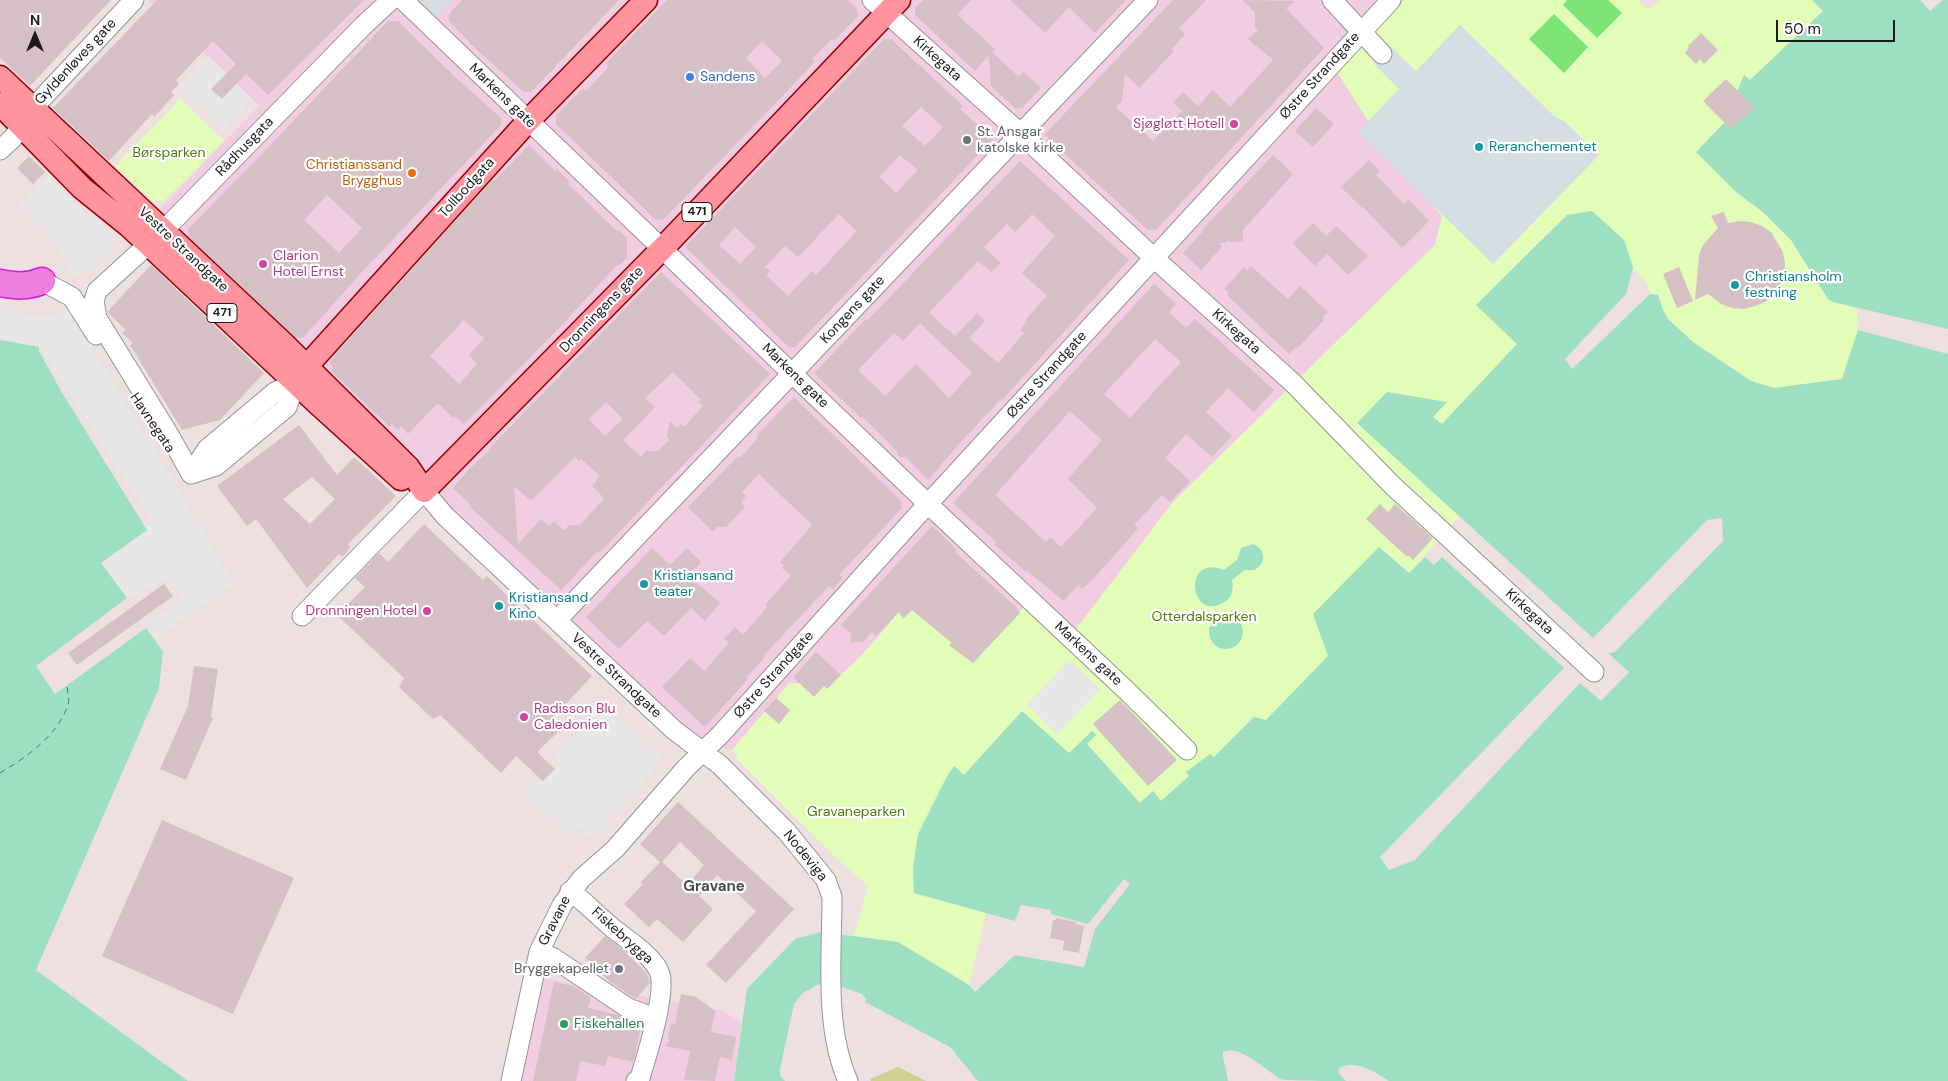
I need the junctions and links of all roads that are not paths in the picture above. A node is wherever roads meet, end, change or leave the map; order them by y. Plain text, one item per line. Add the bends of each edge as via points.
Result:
1 (134, 0) edge
2 (391, 0) edge
3 (403, 0) edge
4 (646, 0) edge
5 (1148, 0) edge
6 (1332, 0) edge
7 (1391, 0) edge
8 (886, 4) edge
9 (1362, 30) junction
10 (1382, 54) dead end
11 (0, 77) edge
12 (0, 104) edge
13 (27, 117) junction
14 (528, 121) junction
15 (1020, 133) junction
16 (0, 150) edge
17 (156, 238) junction
18 (662, 249) junction
19 (1154, 258) junction
20 (42, 281) joint
21 (0, 283) edge
22 (97, 291) joint
23 (301, 374) junction
24 (793, 374) junction
25 (191, 474) junction
26 (424, 491) junction
27 (928, 504) junction
28 (302, 616) dead end
29 (557, 620) junction
30 (1594, 672) dead end
31 (1187, 750) dead end
32 (704, 752) junction
33 (570, 892) junction
34 (540, 952) junction
35 (655, 1018) junction
36 (641, 1080) edge
37 (511, 1081) edge
38 (848, 1081) edge

1 - 13 street, Gyldenløves gate
2 - 17 street, Rådhusgata
3 - 14 street, Markens gate
4 - 14 main road, Tollbodgata
5 - 15 street, Kongens gate
6 - 9 street
7 - 9 street, Østre Strandgate
8 - 15 street, Kirkegata
8 - 18 main road, Dronningens gate / 471
9 - 10 street
9 - 19 street, Østre Strandgate
11 - 13 main road, Vestre Strandgate / 471
12 - 13 main road, Vestre Strandgate / 471
13 - 16 street, Gyldenløves gate
13 - 17 main road, Vestre Strandgate / 471
14 - 18 street, Markens gate
14 - 23 main road, Tollbodgata
15 - 19 street, Kirkegata
15 - 24 street, Kongens gate
17 - 22 street, Rådhusgata
17 - 23 main road, Vestre Strandgate / 471
18 - 24 street, Markens gate
18 - 26 main road, Dronningens gate / 471
19 - 27 street, Østre Strandgate
19 - 30 street, Kirkegata via 1293,383 1392,485
20 - 21 highway via 16,286
20 - 25 street, Havnegata via 72,297 165,447
22 - 25 street, Havnegata via 94,301 97,318
23 - 25 street, Tollbodgata via 207,449
23 - 26 main road, Vestre Strandgate / 471 via 408,467
24 - 27 street, Markens gate
24 - 29 street, Kongens gate
26 - 28 street, Dronningens gate
26 - 29 street, Vestre Strandgate via 446,516
27 - 31 street, Markens gate
27 - 32 street, Østre Strandgate
29 - 32 street, Vestre Strandgate via 674,730
32 - 33 street, Gravane
32 - 38 street, Nodeviga via 787,832 826,880 832,897 835,1042
33 - 34 street, Gravane
33 - 35 street, Fiskebrygga via 655,964 661,985
34 - 35 street via 628,1008
34 - 37 street, Gravane
35 - 36 street, Fiskebrygga

